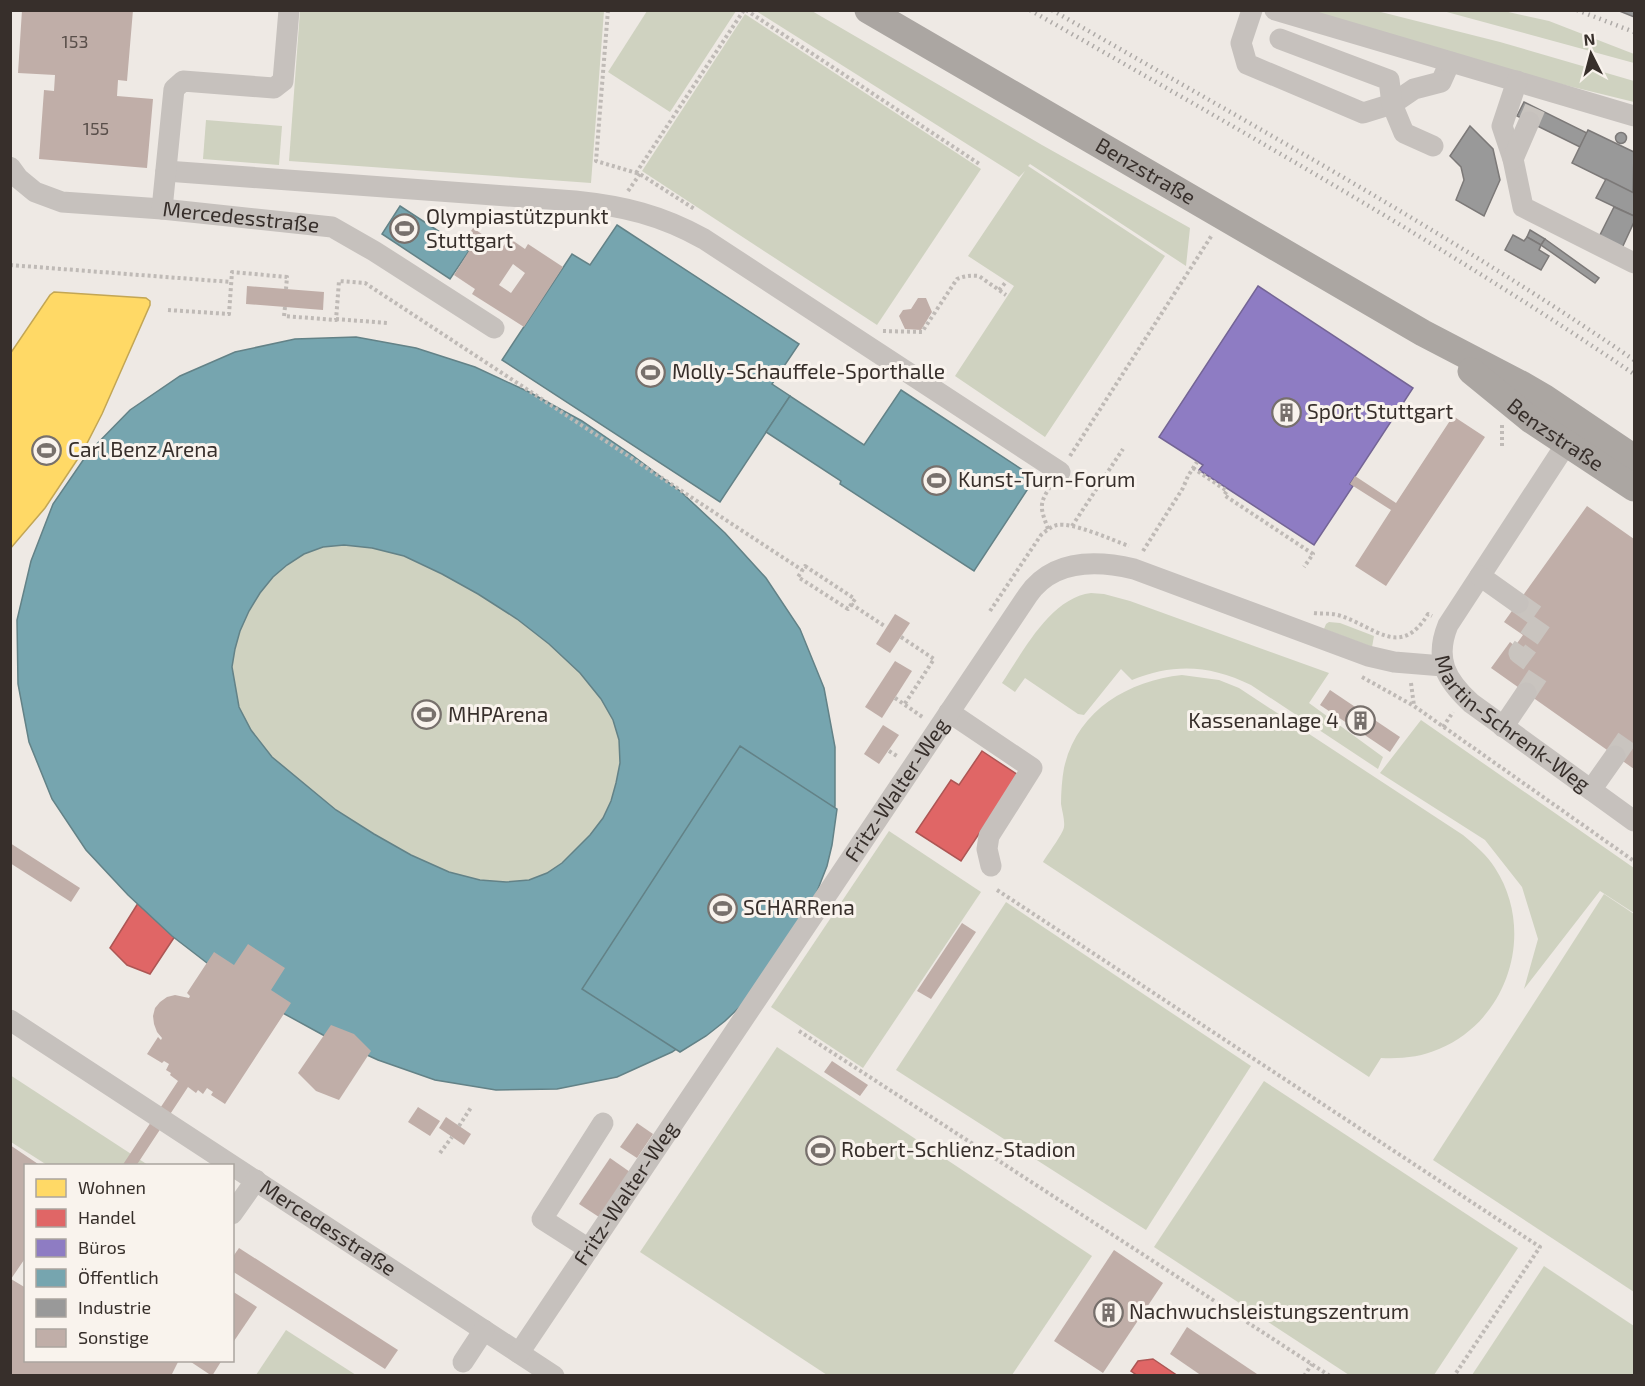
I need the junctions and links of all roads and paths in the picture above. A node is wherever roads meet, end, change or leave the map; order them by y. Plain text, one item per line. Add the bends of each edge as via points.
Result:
1 (289, 10) edge
2 (608, 10) edge
3 (745, 10) edge
4 (868, 10) edge
5 (1252, 10) edge
6 (1275, 10) edge
7 (1280, 39) dead end
8 (1450, 62) junction
9 (1516, 81) junction
10 (1392, 104) junction
11 (1536, 106) junction
12 (1635, 116) edge
13 (1433, 146) dead end
14 (10, 154) edge
15 (1513, 159) junction
16 (981, 165) dead end
17 (11, 168) edge
18 (166, 171) junction
19 (636, 173) junction
20 (162, 209) junction
21 (700, 213) dead end
22 (1224, 217) junction
23 (1635, 263) edge
24 (10, 265) edge
25 (231, 282) junction
26 (1006, 282) dead end
27 (286, 289) dead end
28 (999, 290) junction
29 (1006, 295) dead end
30 (285, 307) dead end
31 (168, 310) dead end
32 (336, 319) junction
33 (387, 323) dead end
34 (494, 328) dead end
35 (869, 347) junction
36 (1502, 423) dead end
37 (1574, 433) junction
38 (1502, 446) dead end
39 (1123, 449) dead end
40 (1635, 458) edge
41 (1197, 462) dead end
42 (1193, 468) junction
43 (1060, 472) junction
44 (1635, 488) edge
45 (1048, 529) junction
46 (1143, 551) dead end
47 (1304, 567) dead end
48 (802, 570) junction
49 (1480, 576) junction
50 (1518, 603) tunnel mouth
51 (851, 604) junction
52 (990, 611) dead end
53 (886, 627) dead end
54 (901, 637) dead end
55 (1443, 666) junction
56 (1358, 674) dead end
57 (1526, 693) tunnel mouth
58 (895, 698) dead end
59 (904, 705) junction
60 (944, 720) junction
61 (1503, 727) junction
62 (1615, 756) tunnel mouth
63 (1591, 790) junction
64 (1635, 821) edge
65 (1635, 861) edge
66 (991, 866) dead end
67 (997, 890) dead end
68 (10, 1020) edge
69 (799, 1031) dead end
70 (472, 1106) dead end
71 (603, 1123) dead end
72 (459, 1126) dead end
73 (452, 1137) dead end
74 (441, 1153) dead end
75 (231, 1164) edge
76 (234, 1166) edge
77 (256, 1180) junction
78 (234, 1211) edge
79 (589, 1250) junction
80 (484, 1330) junction
81 (519, 1353) junction
82 (463, 1362) dead end
83 (1312, 1364) junction
84 (554, 1376) edge
85 (1304, 1376) edge
86 (1330, 1376) edge
87 (1454, 1376) edge

1 - 18 street via 283,81 274,88 183,81 174,89
2 - 19 path via 596,161
3 - 16 path
3 - 19 path
4 - 22 main road, Benzstraße
5 - 10 street via 1241,43 1247,64 1363,113
6 - 8 street
7 - 10 street via 1389,80
8 - 9 street
8 - 10 street via 1441,82 1414,89
9 - 11 street
9 - 15 street via 1502,126
10 - 13 street via 1404,133
11 - 12 street
11 - 15 street
14 - 17 street
15 - 23 street via 1523,207
17 - 20 street, Mercedesstraße via 35,192 62,202
18 - 20 street
18 - 35 street via 618,206 665,220 693,234
19 - 21 path
20 - 34 street, Mercedesstraße via 332,227
22 - 37 main road, Benzstraße via 1422,333 1531,420
22 - 43 path
24 - 25 path
25 - 27 path via 232,272 287,277
25 - 31 path via 229,314
26 - 28 path
28 - 29 path
28 - 35 path via 979,276 957,279 922,332 880,331
30 - 32 path via 284,316
32 - 33 path
32 - 48 path via 339,281 365,283
35 - 43 street
36 - 38 path
37 - 40 main road, Benzstraße
37 - 44 main road, Benzstraße
37 - 49 street, Martin-Schrenk-Weg
39 - 45 path via 1072,526
41 - 42 path
42 - 46 path
42 - 47 path via 1227,490 1224,495 1313,554
43 - 45 path via 1041,504
45 - 52 path
48 - 51 path via 805,566 855,599
48 - 51 path via 798,577 848,609
49 - 50 street
49 - 55 street, Martin-Schrenk-Weg via 1444,635
51 - 53 path
54 - 59 path via 934,658
55 - 60 street, Fritz-Walter-Weg via 1368,656 1134,569 1086,563 1041,579
55 - 61 street, Martin-Schrenk-Weg via 1457,690
56 - 65 path via 1414,706
57 - 61 street
58 - 59 path
59 - 60 path
60 - 66 street via 1032,768 989,836
60 - 79 street, Fritz-Walter-Weg
61 - 63 street, Martin-Schrenk-Weg
62 - 63 street
63 - 64 street, Martin-Schrenk-Weg
67 - 87 path via 1540,1247
68 - 75 street, Mercedesstraße
69 - 83 path
70 - 72 path
71 - 79 street via 542,1219
73 - 74 path
76 - 77 street, Mercedesstraße
77 - 78 street
77 - 80 street, Mercedesstraße
79 - 81 street, Fritz-Walter-Weg
80 - 81 street, Mercedesstraße
80 - 82 street
81 - 84 street, Mercedesstraße
83 - 85 path
83 - 86 path

